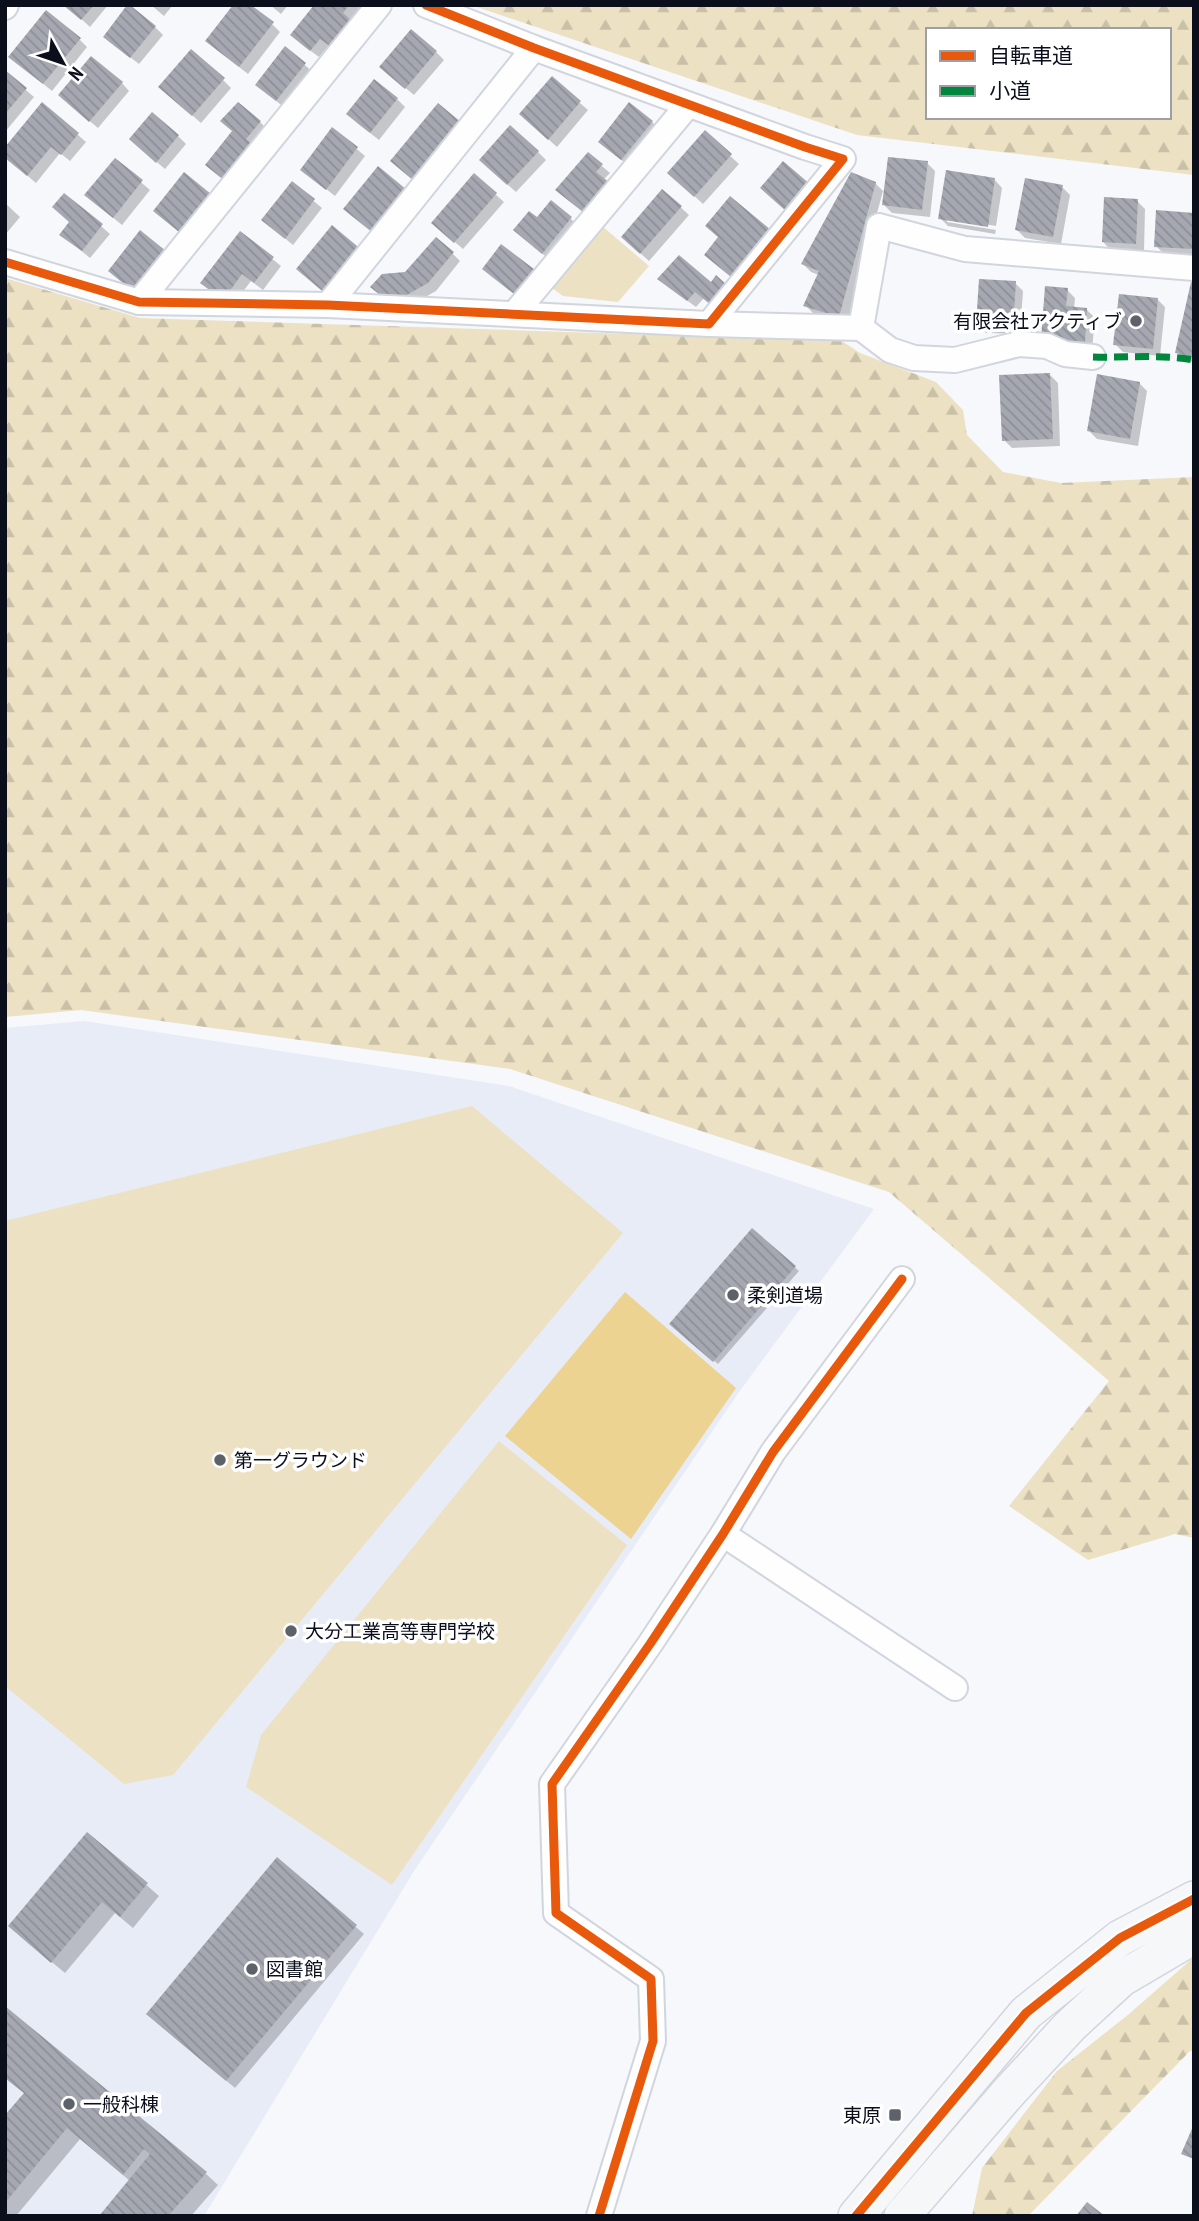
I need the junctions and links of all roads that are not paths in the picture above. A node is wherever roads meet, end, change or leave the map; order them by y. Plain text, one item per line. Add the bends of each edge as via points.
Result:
1 (379, 5) edge
2 (426, 5) edge
3 (534, 48) junction
4 (688, 105) junction
5 (5, 262) edge
6 (1194, 268) edge
7 (139, 302) junction
8 (328, 304) junction
9 (515, 313) junction
10 (709, 324) junction
11 (861, 328) junction
12 (1093, 357) dead end
13 (902, 1279) dead end
14 (723, 1534) junction
15 (955, 1688) dead end
16 (1194, 1899) edge
17 (1194, 1936) edge
18 (599, 2216) edge
19 (856, 2216) edge
20 (902, 2216) edge

1 - 7 street
2 - 3 street
3 - 4 street
3 - 8 street
4 - 9 street
4 - 10 street via 843,159
5 - 7 street
6 - 11 street via 965,249 879,226
7 - 8 street
8 - 9 street
9 - 10 street
10 - 11 street
11 - 12 street via 890,350 914,358 955,360 1019,344
13 - 14 street via 773,1452
14 - 15 street
14 - 18 street via 552,1784 556,1913 651,1979 653,2041
16 - 19 street via 1120,1938 1026,2013
17 - 20 street via 1121,1979 1070,2026

